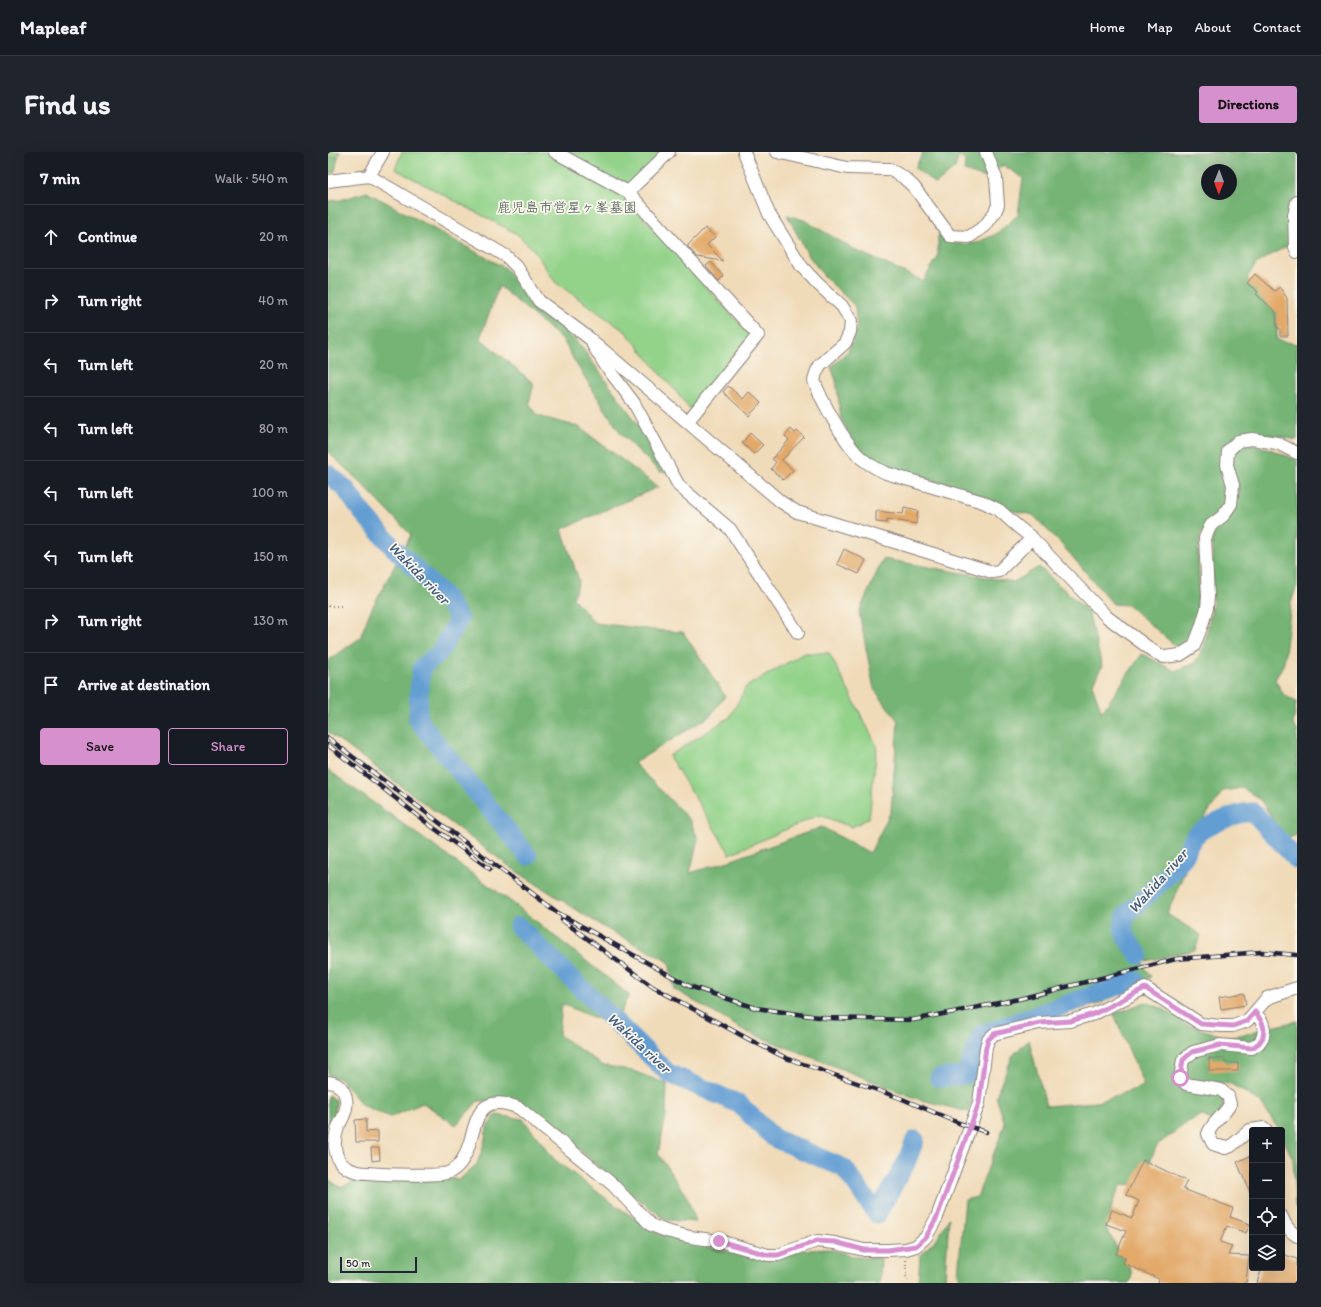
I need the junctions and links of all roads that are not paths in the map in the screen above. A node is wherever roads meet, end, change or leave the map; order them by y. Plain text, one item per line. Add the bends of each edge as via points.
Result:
1 (383, 152) edge
2 (555, 152) edge
3 (669, 152) edge
4 (744, 152) edge
5 (777, 152) edge
6 (986, 152) edge
7 (369, 176) junction
8 (328, 181) edge
9 (628, 192) junction
10 (1297, 202) edge
11 (1297, 252) edge
12 (589, 338) junction
13 (688, 422) junction
14 (1297, 453) edge
15 (1032, 538) junction
16 (798, 633) dead end
17 (1297, 988) edge
18 (1255, 1012) junction
19 (328, 1082) edge
20 (1249, 1131) edge
21 (1285, 1224) edge
22 (1297, 1236) edge

1 - 7 street
2 - 9 street
3 - 9 street
4 - 15 street via 769,214 802,267 842,306 851,321 845,344 820,364 814,381 832,417 857,454 886,472 982,502 999,510
5 - 6 street via 847,168 889,169 914,187 950,236 969,236 985,226 998,205 996,178
7 - 8 street
7 - 12 street via 506,256 517,267 539,301
9 - 13 street via 758,335
10 - 11 street via 1294,215
12 - 13 street
12 - 16 street via 634,403 679,486 730,529
13 - 15 street via 781,502 797,512 992,572 998,571
14 - 15 street via 1277,443 1252,439 1238,441 1228,451 1227,465 1233,485 1231,504 1223,516 1211,525 1205,538 1207,608 1194,646 1180,655 1164,657 1107,617
17 - 18 street via 1267,998
18 - 19 street via 1247,1021 1233,1026 1201,1024 1145,988 1094,1014 1070,1021 1040,1023 994,1034 986,1047 979,1103 937,1217 926,1237 916,1246 906,1249 864,1250 835,1242 817,1241 778,1255 768,1255 719,1241 666,1231 651,1225 612,1184 519,1108 506,1103 496,1102 486,1106 478,1115 466,1155 449,1173 367,1173 347,1168 335,1152 338,1128 347,1101 340,1086
18 - 20 street via 1264,1029 1259,1043 1252,1048 1220,1045 1192,1052 1183,1060 1180,1078 1186,1084 1221,1090 1228,1096 1230,1104 1226,1112 1211,1126 1208,1134 1213,1144 1225,1148 1231,1146
21 - 22 street

